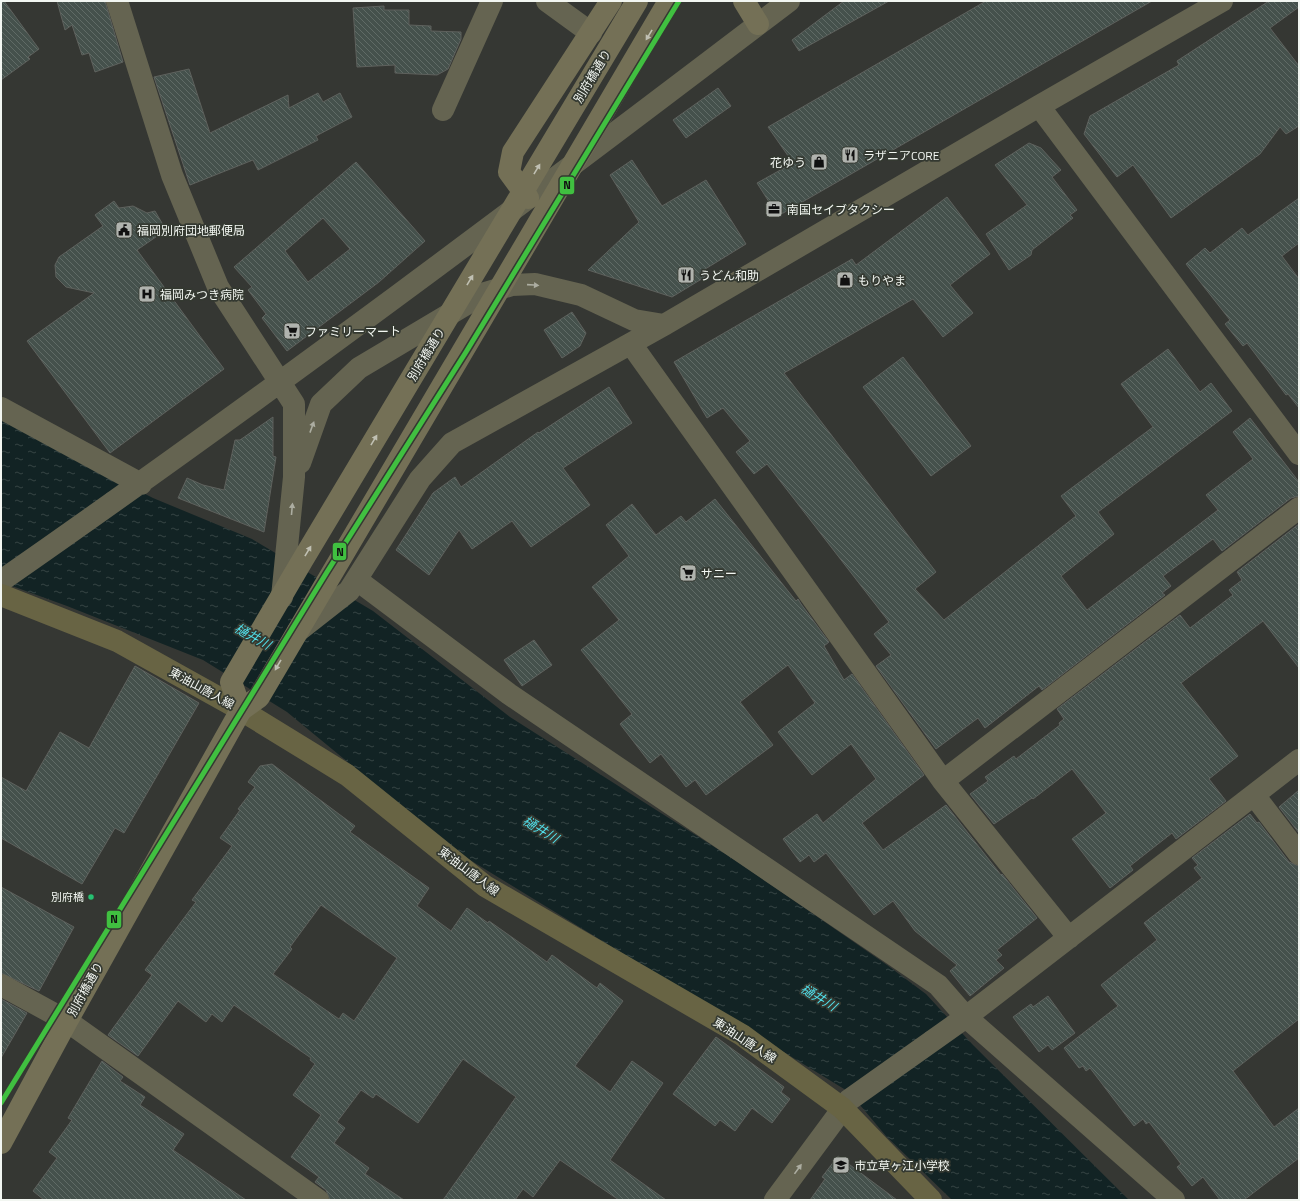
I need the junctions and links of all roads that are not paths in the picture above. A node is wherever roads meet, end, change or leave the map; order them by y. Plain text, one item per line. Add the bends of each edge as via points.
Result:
1 (117, 1) edge
2 (492, 1) edge
3 (547, 1) edge
4 (611, 1) edge
5 (637, 1) edge
6 (669, 1) edge
7 (744, 1) edge
8 (789, 1) edge
9 (1222, 1) edge
10 (758, 24) junction
11 (591, 33) junction
12 (1039, 106) junction
13 (443, 110) dead end
14 (528, 198) junction
15 (664, 325) junction
16 (631, 344) junction
17 (280, 381) junction
18 (1, 408) edge
19 (1299, 454) edge
20 (294, 477) junction
21 (139, 485) junction
22 (1299, 508) edge
23 (1, 581) edge
24 (353, 585) junction
25 (1, 595) edge
26 (282, 597) junction
27 (297, 632) junction
28 (241, 710) junction
29 (1299, 760) edge
30 (943, 781) junction
31 (1254, 795) junction
32 (1299, 854) edge
33 (1069, 938) junction
34 (1, 985) edge
35 (962, 1020) junction
36 (67, 1021) junction
37 (846, 1104) junction
38 (1, 1143) edge
39 (318, 1200) edge
40 (775, 1200) edge
41 (930, 1200) edge
42 (1174, 1200) edge

1 - 17 street via 172,175 218,287
2 - 13 street
3 - 11 street
4 - 11 highway
26 -> 5 highway, 別府橋通り
6 -> 27 highway, 別府橋通り
7 - 10 highway
8 - 10 street
9 - 12 street
10 - 14 street
11 - 14 highway via 513,152 509,172
12 - 15 street
12 - 19 street
14 - 17 street
15 - 16 street
20 -> 15 street via 321,404 359,368 485,292 512,285 535,284 581,294 634,320
16 - 24 street via 452,443 420,479
16 - 30 street
17 - 20 street via 294,404
17 - 21 street
18 - 21 street
26 -> 20 street
21 - 23 street
22 - 30 street
24 - 27 street
24 - 35 street via 938,985
25 - 28 main road, 東油山唐人線 via 117,641
26 - 28 highway, 別府橋通り via 231,682
27 -> 28 highway, 別府橋通り via 259,698
28 - 36 highway, 別府橋通り
28 - 37 main road, 東油山唐人線 via 347,775 485,886 742,1035
29 - 31 street
30 - 33 street
31 - 32 street
31 - 33 street
33 - 35 street
34 - 36 street
35 - 37 street
35 - 42 street
36 - 38 highway, 別府橋通り
36 - 39 street
40 -> 37 street
37 - 41 main road, 東油山唐人線

